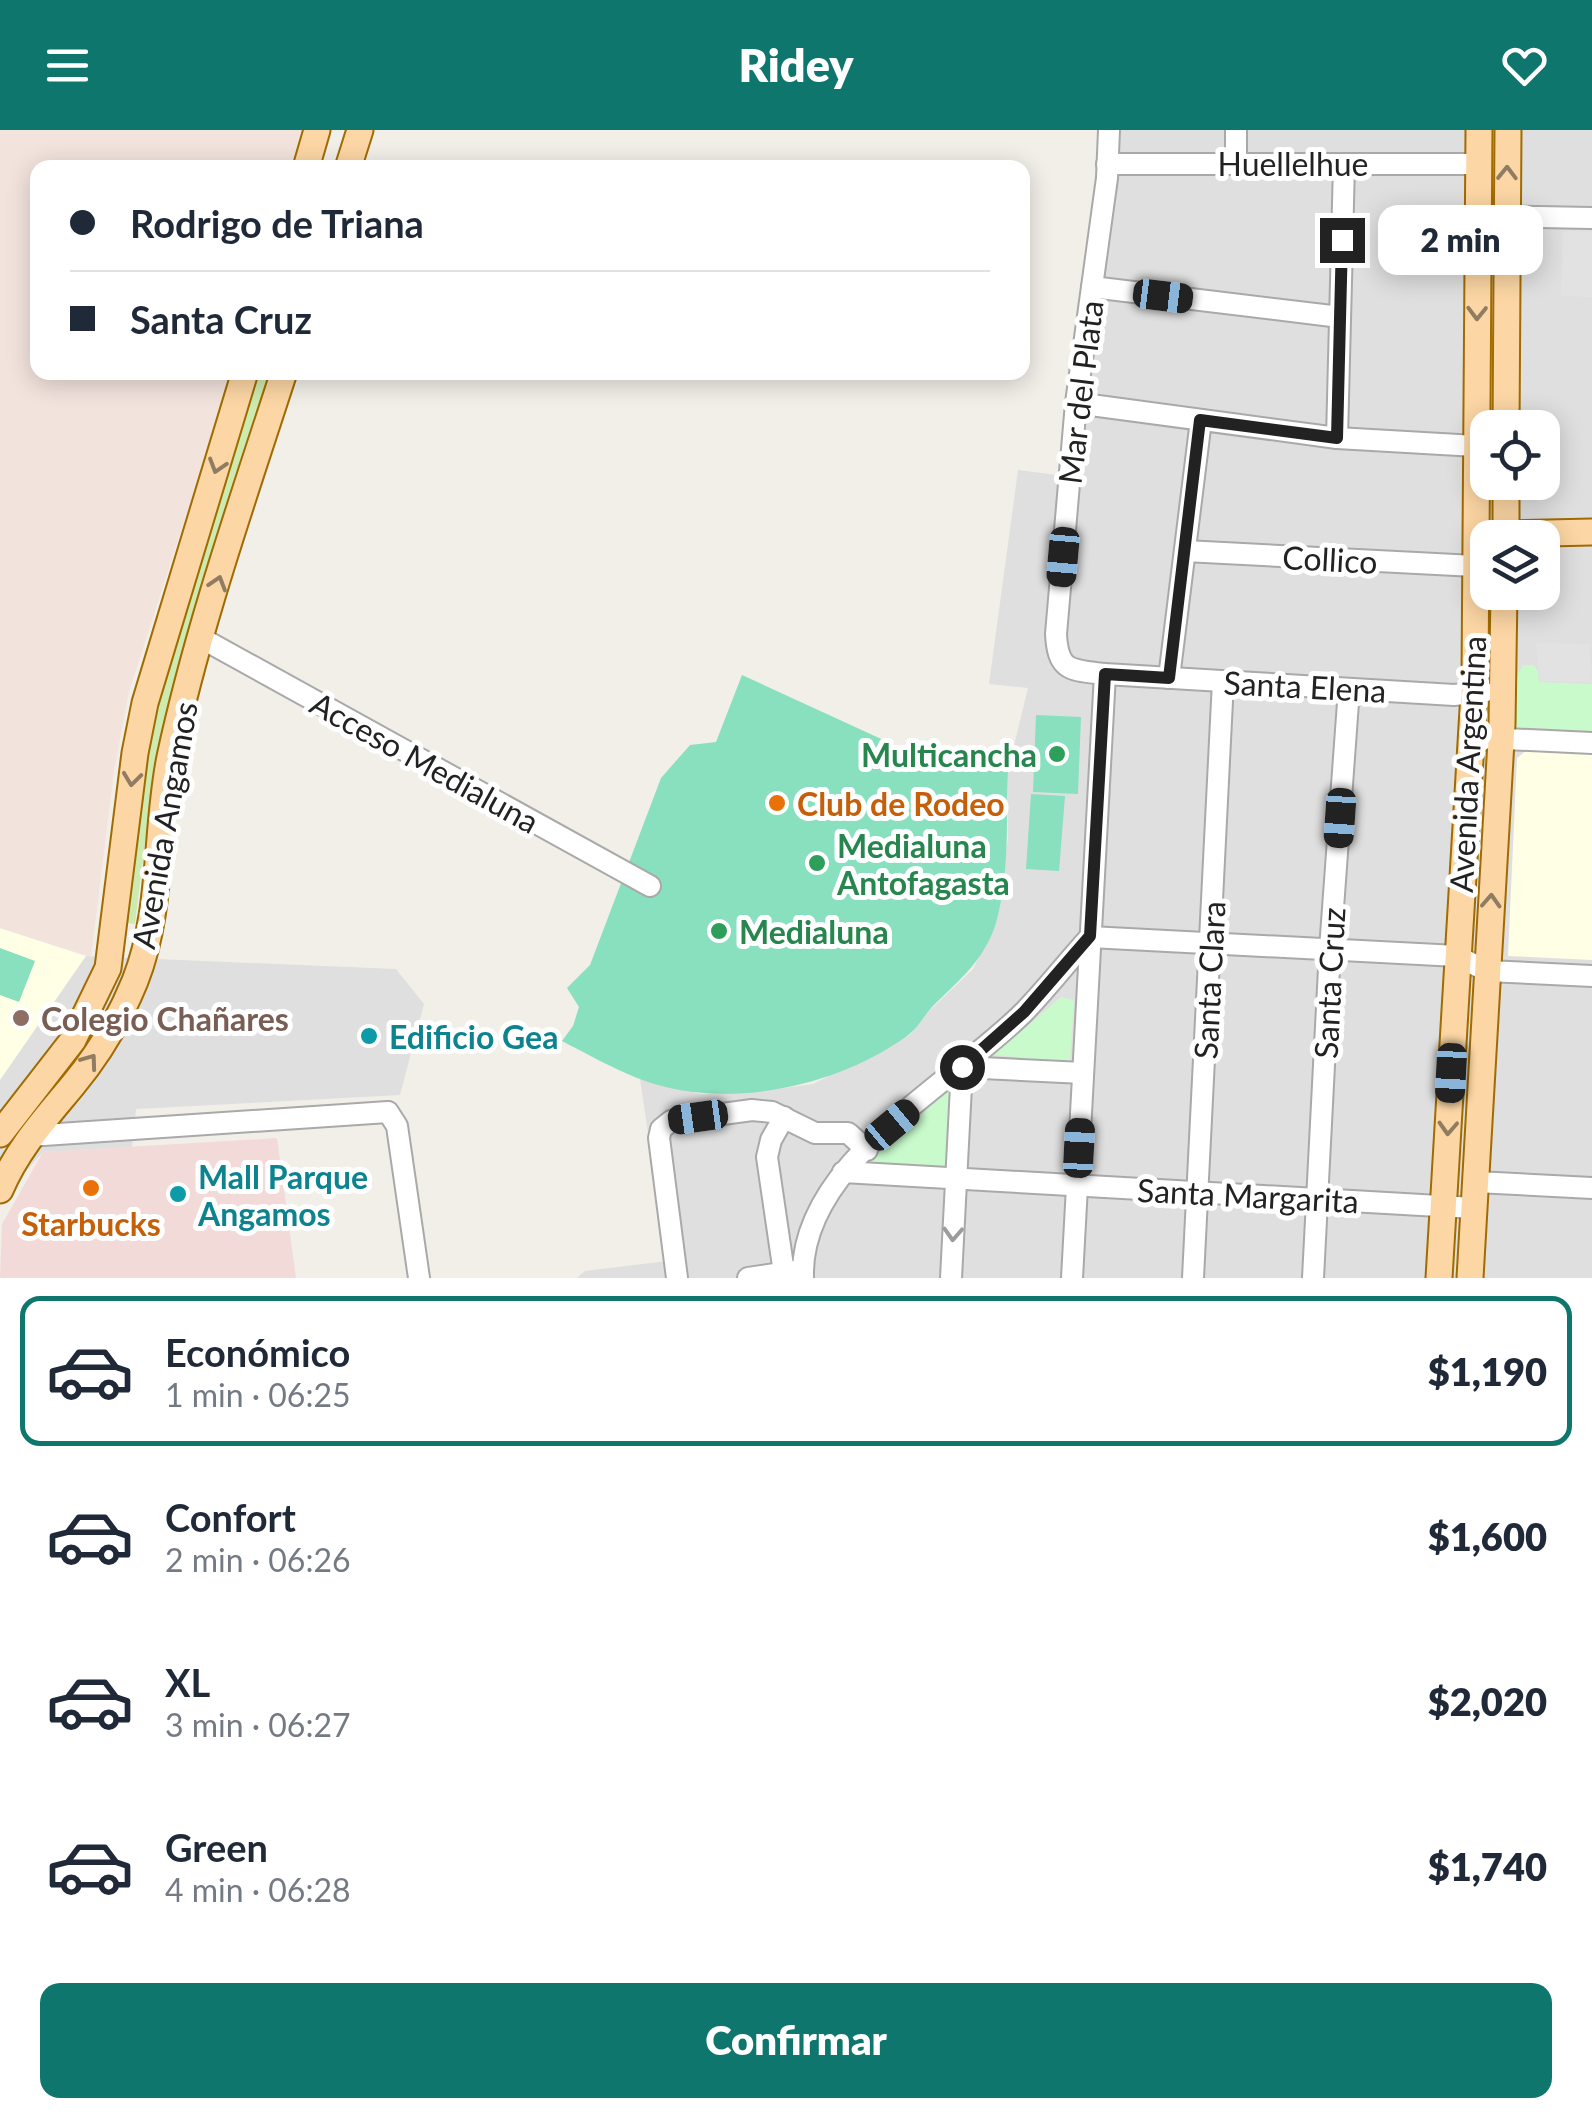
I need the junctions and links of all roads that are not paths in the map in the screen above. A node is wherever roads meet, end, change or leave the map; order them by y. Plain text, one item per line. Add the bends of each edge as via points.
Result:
1 (317, 130) edge
2 (360, 130) edge
3 (1109, 130) edge
4 (1236, 130) edge
5 (1479, 130) edge
6 (1508, 130) edge
7 (308, 160) edge
8 (351, 160) edge
9 (1236, 162) junction
10 (1107, 164) junction
11 (1344, 164) junction
12 (1478, 164) junction
13 (1478, 216) junction
14 (1506, 216) junction
15 (1592, 218) edge
16 (1092, 287) junction
17 (1340, 316) junction
18 (244, 380) edge
19 (282, 380) edge
20 (1076, 404) junction
21 (1481, 410) edge
22 (1506, 410) edge
23 (1200, 420) junction
24 (1337, 438) junction
25 (1470, 455) edge
26 (1592, 532) edge
27 (1560, 533) edge
28 (1184, 551) junction
29 (1470, 566) edge
30 (1474, 610) edge
31 (1504, 610) edge
32 (201, 638) junction
33 (1105, 674) junction
34 (1169, 678) junction
35 (1223, 681) junction
36 (1503, 682) junction
37 (1349, 689) junction
38 (1474, 696) junction
39 (1501, 738) junction
40 (1592, 743) edge
41 (1471, 747) junction
42 (650, 886) dead end
43 (1090, 936) junction
44 (1211, 943) junction
45 (1330, 949) junction
46 (1457, 956) junction
47 (1487, 971) junction
48 (1592, 976) edge
49 (962, 1067) junction
50 (1083, 1074) junction
51 (784, 1117) junction
52 (18, 1132) edge
53 (867, 1150) junction
54 (843, 1172) junction
55 (1592, 1176) edge
56 (956, 1179) junction
57 (1077, 1186) junction
58 (1591, 1188) edge
59 (0, 1190) edge
60 (1198, 1192) junction
61 (1475, 1195) junction
62 (1317, 1199) junction
63 (1443, 1206) junction
64 (796, 1273) edge
65 (419, 1278) edge
66 (677, 1278) edge
67 (748, 1278) edge
68 (951, 1278) edge
69 (1072, 1278) edge
70 (1193, 1278) edge
71 (1313, 1278) edge
72 (1439, 1278) edge
73 (1470, 1278) edge

1 - 7 main road
2 - 8 main road
3 - 10 street, Mar del Plata
4 - 9 street
5 - 12 main road, Avenida Argentina
14 -> 6 main road
9 - 10 street, Huellelhue
9 - 11 street, Huellelhue
10 - 16 street, Mar del Plata
11 - 12 street, Huellelhue
11 - 17 street
12 - 13 main road, Avenida Argentina
13 - 14 street
13 -> 21 main road, Avenida Argentina
14 - 15 street
14 - 22 main road
16 - 17 street
16 - 20 street, Mar del Plata
17 - 24 street
18 -> 52 main road, Avenida Angamos via 145,703 108,968
32 -> 19 main road, Avenida Angamos
20 - 23 street
20 - 33 street, Mar del Plata via 1058,656 1072,670
23 - 24 street
23 - 28 street
24 - 25 street
26 - 27 main road
28 - 29 street, Collico
28 - 34 street
30 - 38 main road, Avenida Argentina
31 - 36 main road, Avenida Argentina
32 - 42 street, Acceso Medialuna
52 -> 32 main road, Avenida Angamos via 73,1086 134,982 151,913 170,759
33 - 34 street, Santa Elena
33 - 43 street
34 - 35 street, Santa Elena
35 - 37 street, Santa Elena
35 - 44 street, Santa Clara
36 - 38 street, Santa Elena
36 - 39 main road, Avenida Argentina
37 - 38 street, Santa Elena
37 - 45 street, Santa Cruz
38 - 41 main road, Avenida Argentina
39 - 40 street
39 - 41 street
47 -> 39 main road, Avenida Argentina
41 - 46 main road, Avenida Argentina
43 - 44 street
43 - 49 street via 1024,1012
43 - 50 street
44 - 45 street
44 - 60 street, Santa Clara
45 - 46 street
45 - 62 street, Santa Cruz
46 - 47 street
46 -> 63 main road, Avenida Argentina
47 - 48 street
47 - 61 main road, Avenida Argentina
49 - 50 street
49 - 53 street
49 - 56 street
50 - 57 street
51 - 53 street via 815,1134 848,1133
51 - 64 street via 767,1158
51 - 66 street via 752,1110 671,1121 661,1129
52 - 59 main road, Avenida Angamos
52 - 65 street via 388,1112 397,1126
53 - 54 street
54 - 56 street, Santa Margarita
54 - 64 street via 823,1199
55 - 58 street
56 - 57 street, Santa Margarita
56 -> 68 street
57 - 60 street, Santa Margarita
57 - 69 street
58 - 61 street, Santa Margarita
60 - 62 street, Santa Margarita
60 - 70 street, Santa Clara
61 - 63 street, Santa Margarita
61 - 73 main road, Avenida Argentina
62 - 63 street, Santa Margarita
62 - 71 street, Santa Cruz
63 - 72 main road, Avenida Argentina
64 - 67 street

